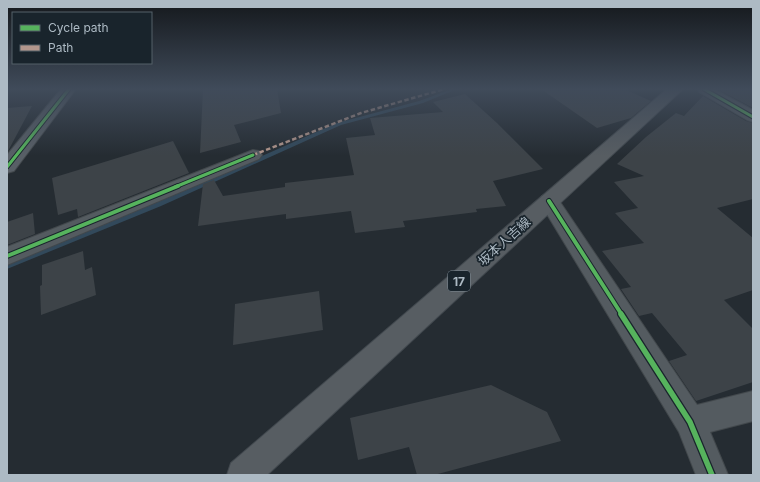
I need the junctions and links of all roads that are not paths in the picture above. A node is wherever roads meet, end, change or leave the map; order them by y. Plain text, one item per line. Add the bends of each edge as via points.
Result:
1 (51, 111) edge
2 (650, 111) edge
3 (743, 111) edge
4 (753, 117) edge
5 (253, 155) dead end
6 (7, 167) edge
7 (549, 201) junction
8 (7, 256) edge
9 (753, 406) edge
10 (690, 422) junction
11 (243, 475) edge
12 (712, 475) edge

1 - 6 street
2 - 7 main road, 坂本人吉線 / 17
3 - 4 street
5 - 8 street
7 - 10 street
7 - 11 main road, 坂本人吉線 / 17
9 - 10 street
10 - 12 street

